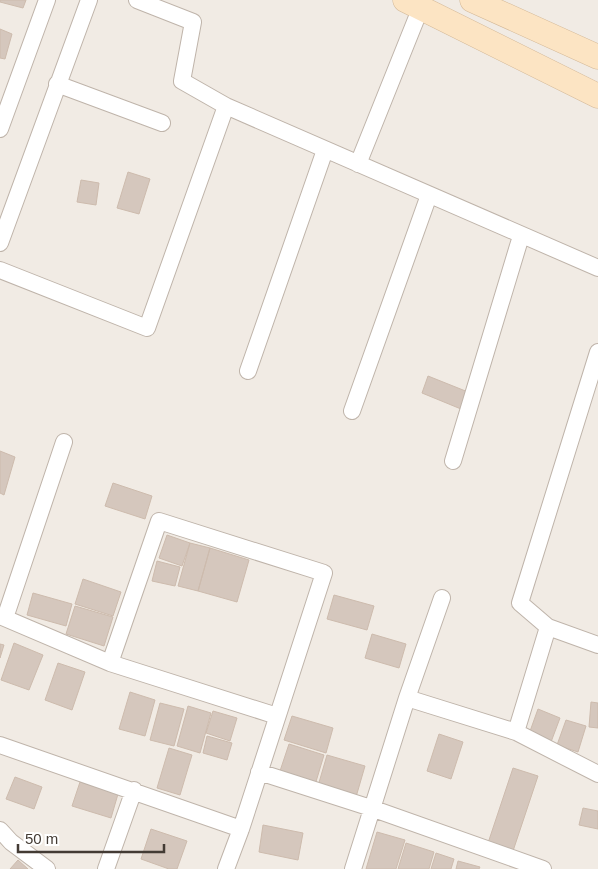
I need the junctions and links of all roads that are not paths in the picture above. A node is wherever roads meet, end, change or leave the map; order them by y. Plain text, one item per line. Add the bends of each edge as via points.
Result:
1 (47, 0) edge
2 (89, 0) edge
3 (137, 0) edge
4 (472, 0) edge
5 (413, 4) edge
6 (598, 57) edge
7 (58, 84) junction
8 (598, 96) edge
9 (226, 106) junction
10 (162, 123) dead end
11 (0, 128) edge
12 (325, 150) junction
13 (358, 164) junction
14 (429, 195) junction
15 (522, 236) junction
16 (0, 243) edge
17 (598, 268) edge
18 (0, 270) edge
19 (598, 352) edge
20 (248, 371) dead end
21 (352, 411) dead end
22 (64, 442) dead end
23 (453, 461) dead end
24 (442, 598) dead end
25 (2, 617) edge
26 (548, 627) junction
27 (598, 645) edge
28 (110, 663) junction
29 (407, 698) junction
30 (277, 716) junction
31 (516, 732) junction
32 (0, 745) edge
33 (259, 772) junction
34 (598, 774) edge
35 (134, 790) junction
36 (371, 808) junction
37 (241, 829) junction
38 (0, 830) edge
39 (47, 869) edge
40 (106, 869) edge
41 (226, 869) edge
42 (353, 869) edge
43 (543, 869) edge

1 - 11 street
2 - 7 street
3 - 9 street via 193,22 182,81
4 - 6 main road
5 - 8 main road
5 - 13 street
7 - 10 street
7 - 16 street
9 - 12 street
9 - 18 street via 146,328
12 - 13 street
12 - 20 street
13 - 14 street
14 - 15 street
14 - 21 street
15 - 17 street
15 - 23 street
19 - 26 street via 520,603
22 - 25 street
24 - 29 street
25 - 28 street
26 - 27 street
26 - 31 street
28 - 30 street
28 - 30 street via 160,521 324,573
29 - 31 street
29 - 36 street
30 - 33 street
31 - 34 street
32 - 35 street
33 - 36 street
33 - 37 street
35 - 37 street
35 - 40 street
36 - 42 street
36 - 43 street
37 - 41 street
38 - 39 street

